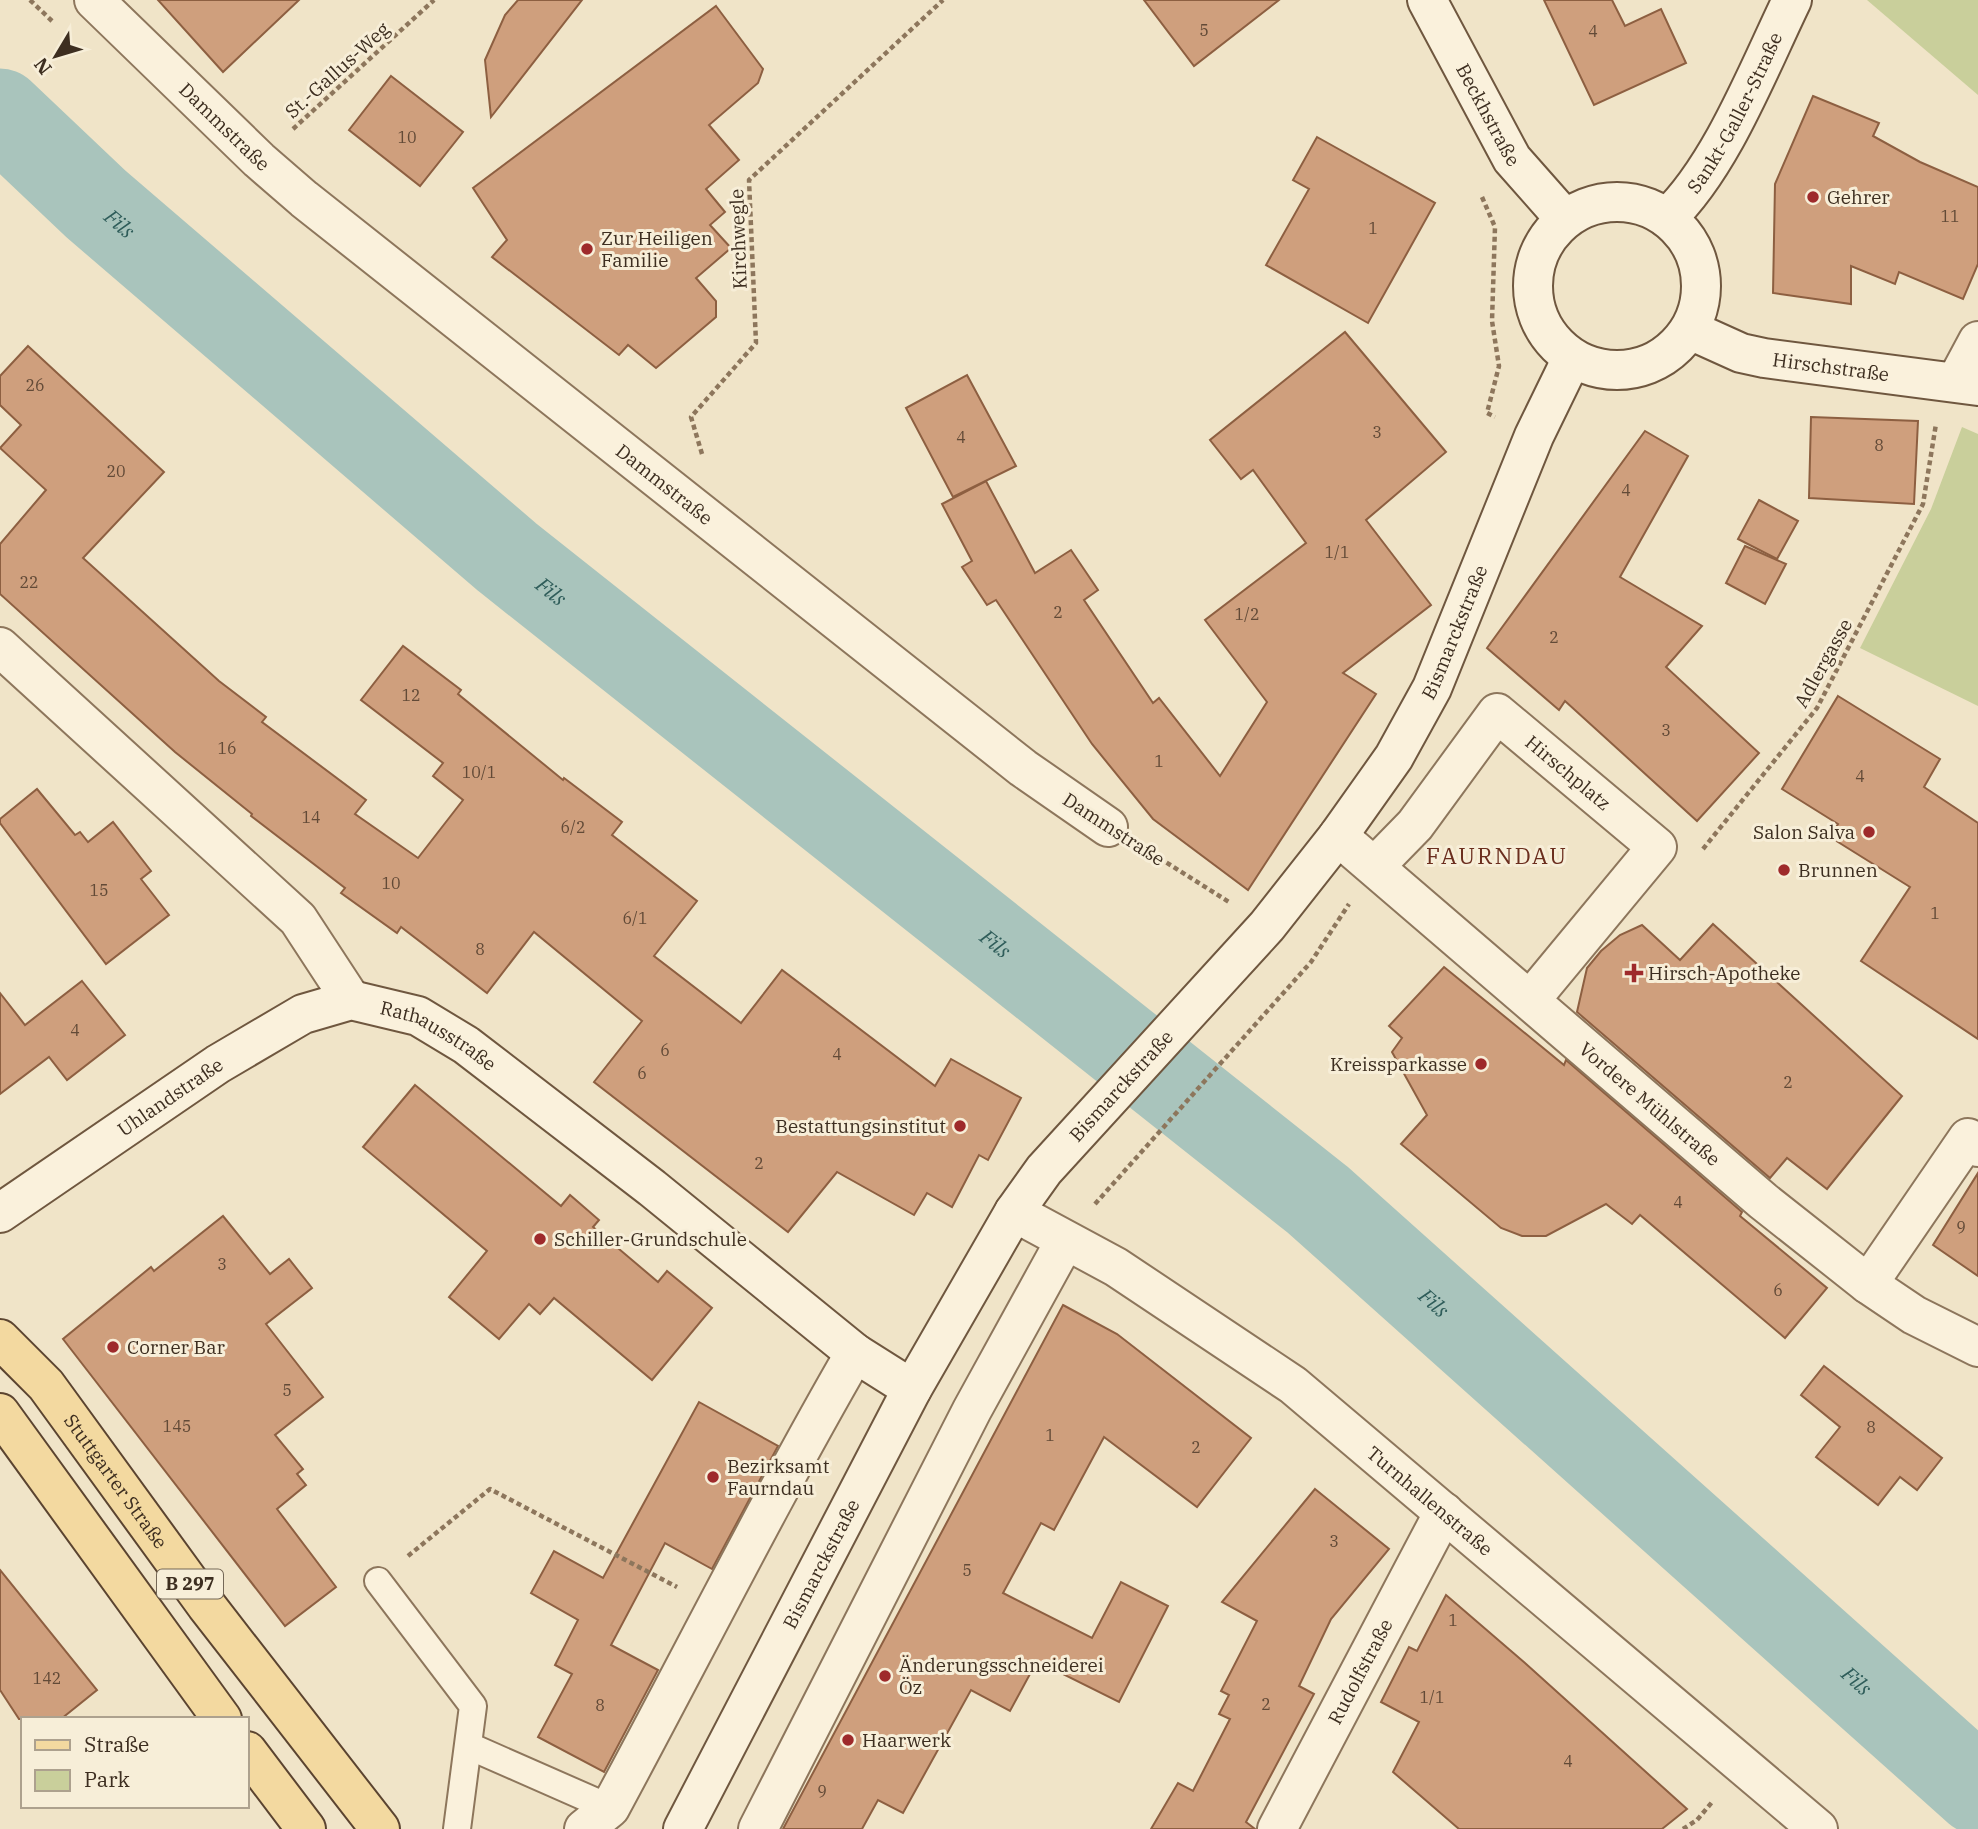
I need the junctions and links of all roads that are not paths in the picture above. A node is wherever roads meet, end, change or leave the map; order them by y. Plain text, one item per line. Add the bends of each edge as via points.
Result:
1 (94, 0) edge
2 (1427, 0) edge
3 (1792, 0) edge
4 (1667, 218) junction
5 (1564, 219) junction
6 (1690, 330) junction
7 (1978, 341) edge
8 (1572, 358) junction
9 (1957, 394) edge
10 (0, 647) edge
11 (1108, 827) road end
12 (1338, 836) junction
13 (1375, 866) junction
14 (1539, 989) junction
15 (351, 1000) junction
16 (1978, 1147) edge
17 (1014, 1212) junction
18 (0, 1213) edge
19 (1065, 1241) junction
20 (1868, 1284) junction
21 (0, 1339) edge
22 (1978, 1347) edge
23 (855, 1353) junction
24 (912, 1389) junction
25 (0, 1413) edge
26 (1444, 1513) junction
27 (378, 1581) road end
28 (221, 1717) edge
29 (469, 1746) junction
30 (248, 1752) edge
31 (597, 1818) edge
32 (306, 1829) edge
33 (380, 1829) edge
34 (457, 1829) edge
35 (683, 1829) edge
36 (758, 1829) edge
37 (1277, 1829) edge
38 (1818, 1829) edge

1 - 11 street, Dammstraße via 259,160 1023,768
2 - 5 street, Beckhstraße via 1512,159
3 - 4 street, Sankt-Galler-Straße via 1732,123 1685,201
4 - 5 street via 1642,206 1615,202 1588,207
4 - 6 street via 1685,236 1702,282
5 - 8 street via 1546,240 1535,264 1532,291 1538,317 1552,341
6 - 8 street via 1673,350 1650,365 1624,371 1597,369
6 - 9 street, Hirschstraße via 1741,353
7 - 9 street
8 - 12 street, Bismarckstraße via 1534,436 1432,688 1394,757
10 - 15 street, Rathausstraße via 298,919
12 - 13 street, Vordere Mühlstraße
12 - 17 street, Bismarckstraße via 1268,926 1044,1170
13 - 14 street, Vordere Mühlstraße
13 - 14 street, Hirschplatz via 1415,825 1497,713 1657,847
14 - 20 street, Vordere Mühlstraße via 1763,1201
15 - 18 street, Uhlandstraße via 303,1014 218,1064
15 - 23 street, Rathausstraße via 418,1016 466,1045
16 - 20 street via 1968,1138
17 - 19 street, Turnhallenstraße
17 - 24 street, Bismarckstraße
19 - 26 street, Turnhallenstraße via 1116,1267 1293,1385
19 - 36 street via 972,1410
20 - 22 street, Vordere Mühlstraße via 1914,1315
21 - 33 main road, Stuttgarter Straße / B 297 via 46,1385 206,1605
23 - 24 street, Rathausstraße
23 - 31 street via 718,1608
24 - 35 street, Bismarckstraße
25 - 28 main road, B 297
26 - 37 street, Rudolfstraße
26 - 38 street, Turnhallenstraße
27 - 29 lane via 473,1706
29 - 31 lane
29 - 34 lane
30 - 32 main road

